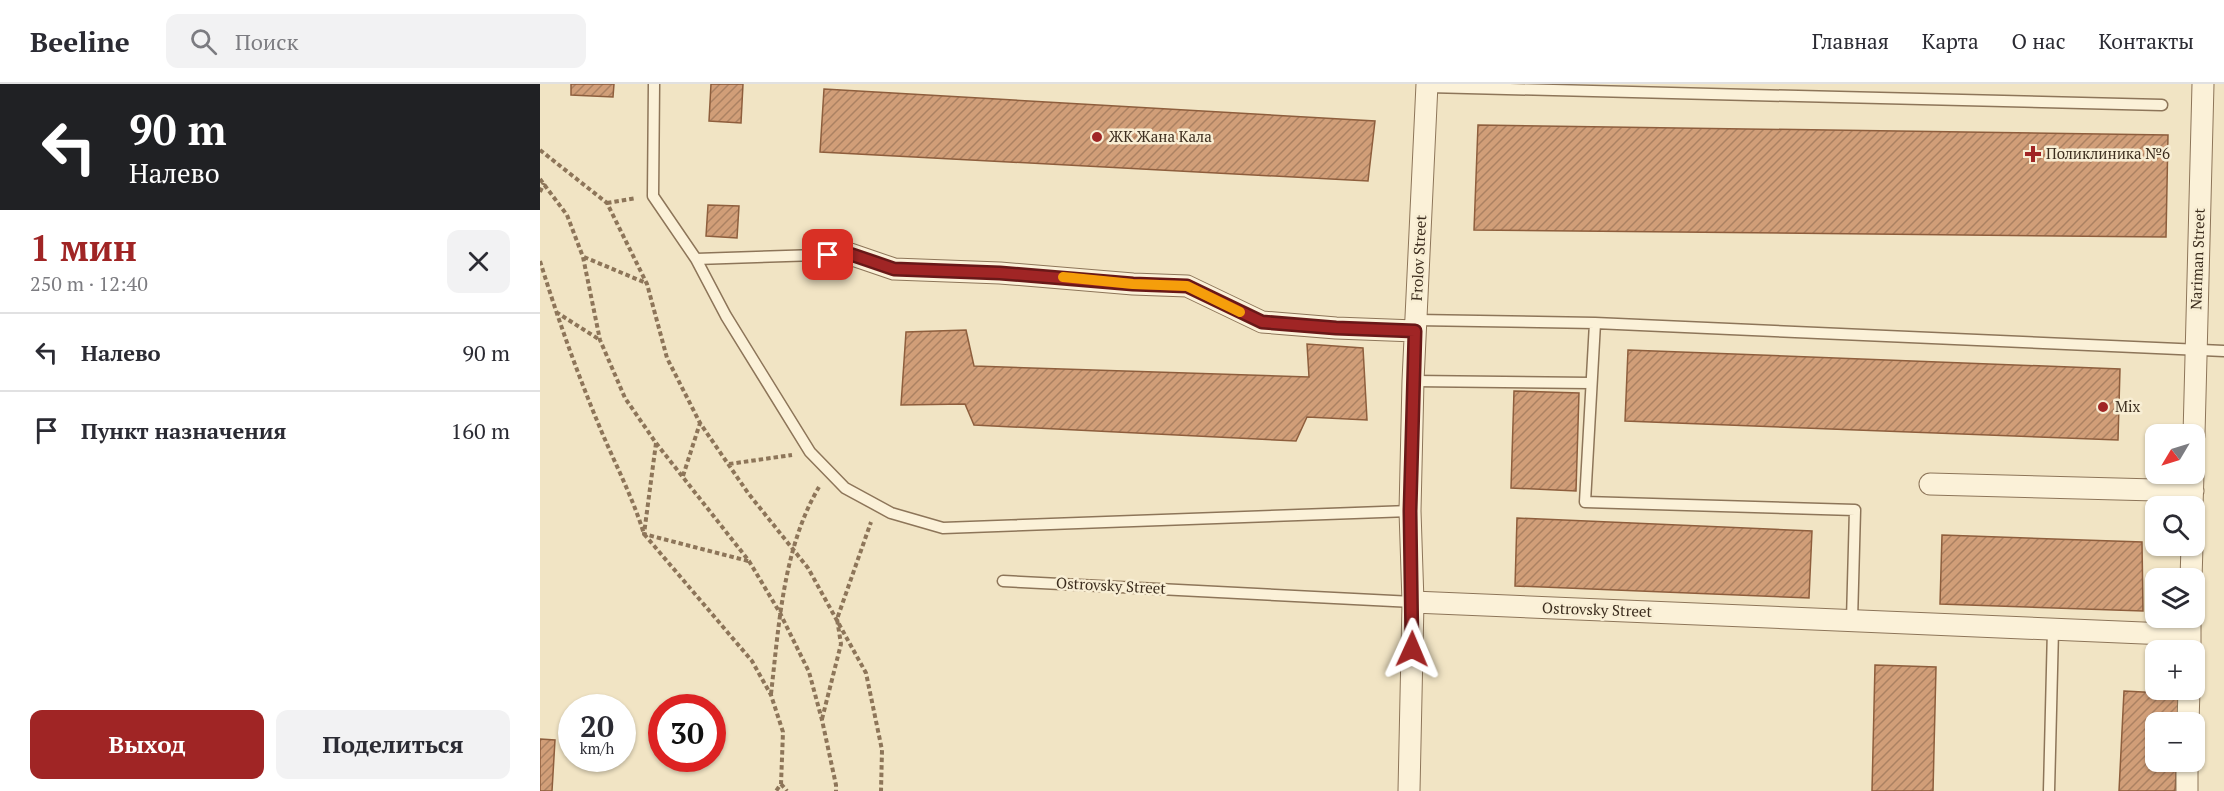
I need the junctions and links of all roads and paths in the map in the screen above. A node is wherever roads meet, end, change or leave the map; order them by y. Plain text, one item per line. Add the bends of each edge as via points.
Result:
1 (654, 84) edge
2 (2203, 84) edge
3 (1428, 86) edge
4 (2162, 105) dead end
5 (540, 150) edge
6 (540, 179) edge
7 (544, 183) junction
8 (540, 192) edge
9 (653, 196) junction
10 (607, 203) junction
11 (850, 254) joint
12 (583, 257) junction
13 (696, 259) junction
14 (540, 261) edge
15 (646, 284) junction
16 (556, 312) junction
17 (1594, 323) junction
18 (1416, 326) junction
19 (600, 340) junction
20 (2195, 350) junction
21 (2224, 351) edge
22 (1413, 381) junction
23 (1590, 383) junction
24 (700, 423) junction
25 (2194, 424) edge
26 (656, 443) junction
27 (810, 452) junction
28 (729, 464) junction
29 (828, 471) junction
30 (683, 477) junction
31 (1930, 484) dead end
32 (2193, 491) edge
33 (877, 505) junction
34 (1410, 511) junction
35 (645, 534) junction
36 (793, 550) junction
37 (749, 561) junction
38 (1003, 581) dead end
39 (1413, 602) junction
40 (780, 613) junction
41 (837, 619) junction
42 (1852, 620) junction
43 (2054, 629) junction
44 (2190, 635) edge
45 (771, 695) junction
46 (822, 720) junction
47 (2187, 772) edge
48 (781, 784) junction
49 (776, 791) edge
50 (787, 791) edge
51 (836, 791) edge
52 (881, 791) edge
53 (1409, 791) edge
54 (2049, 791) edge
55 (2187, 791) edge

1 - 9 lane
2 - 20 street, Nariman Street
3 - 4 lane
3 - 18 street, Frolov Street
5 - 10 path
6 - 7 path
7 - 8 path
7 - 12 path via 567,215
9 - 10 path
9 - 13 lane
10 - 15 path
11 - 13 lane
11 - 18 street via 894,269 1187,286 1262,322 1336,328
12 - 15 path
12 - 19 path
13 - 27 lane via 726,316
14 - 16 path
15 - 24 path via 667,358
16 - 19 path
16 - 35 path
17 - 18 lane
17 - 20 lane
17 - 23 lane
18 - 22 street, Frolov Street
19 - 26 path via 626,398
20 - 21 lane
20 - 25 street, Nariman Street
22 - 23 lane
22 - 34 street, Frolov Street
23 - 42 lane via 1585,502 1855,510
24 - 28 path
24 - 30 path
26 - 30 path
26 - 35 path
27 - 28 path
27 - 29 lane
28 - 36 path
29 - 33 lane via 845,488
29 - 36 path via 810,502
30 - 37 path
31 - 32 street
33 - 34 lane via 943,528
33 - 41 path
34 - 39 street, Frolov Street
35 - 37 path
35 - 45 path via 752,661
36 - 40 path
36 - 41 path
37 - 40 path
38 - 39 lane, Ostrovsky Street
39 - 42 street, Ostrovsky Street
39 - 53 street, Frolov Street
40 - 45 path
40 - 46 path via 808,672
41 - 46 path via 841,644
41 - 52 path via 866,673 882,750
42 - 43 street, Ostrovsky Street
43 - 44 street, Ostrovsky Street
43 - 54 lane
45 - 48 path via 783,732
46 - 51 path
47 - 55 street
48 - 49 path
48 - 50 path

